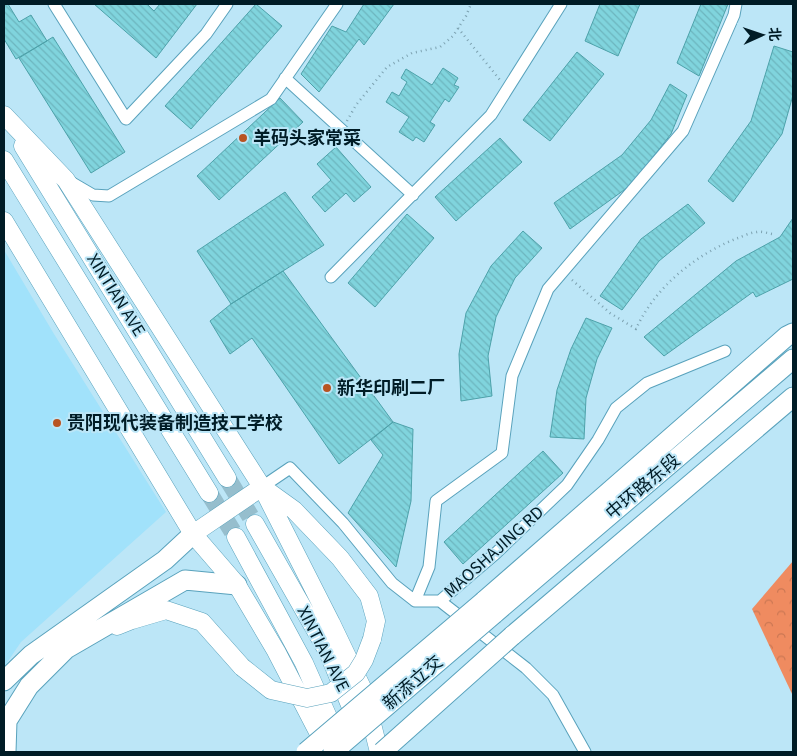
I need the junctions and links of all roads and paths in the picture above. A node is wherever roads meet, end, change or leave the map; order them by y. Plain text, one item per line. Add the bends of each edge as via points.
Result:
1 (54, 4) edge
2 (227, 4) edge
3 (337, 4) edge
4 (471, 4) edge
5 (561, 4) edge
6 (736, 4) edge
7 (458, 28) junction
8 (285, 78) junction
9 (507, 89) junction
10 (4, 114) edge
11 (342, 130) junction
12 (4, 160) edge
13 (66, 180) junction
14 (413, 195) junction
15 (4, 221) edge
16 (772, 234) dead end
17 (562, 272) junction
18 (331, 277) dead end
19 (793, 333) edge
20 (725, 351) dead end
21 (793, 359) edge
22 (793, 397) edge
23 (227, 478) tunnel mouth
24 (262, 487) junction
25 (210, 493) tunnel mouth
26 (255, 524) tunnel mouth
27 (193, 534) junction
28 (236, 537) tunnel mouth
29 (236, 585) junction
30 (415, 601) junction
31 (440, 601) junction
32 (489, 607) junction
33 (512, 636) joint
34 (66, 649) junction
35 (4, 681) edge
36 (16, 707) junction
37 (6, 752) edge
38 (19, 752) edge
39 (306, 752) edge
40 (331, 752) edge
41 (342, 752) edge
42 (369, 752) edge
43 (380, 752) edge
44 (585, 752) edge

1 - 2 street via 126,120 206,34
3 - 8 street
4 - 7 path
5 - 9 street
6 - 17 street via 683,131
7 - 9 path
7 - 11 path via 440,47 412,53 387,68 356,105
8 - 11 street
8 - 13 street via 271,99 109,196 93,195
9 - 14 street via 491,115
10 - 13 main road
10 - 23 main road, XINTIAN AVE
11 - 14 street
12 - 25 main road, XINTIAN AVE
13 - 24 main road
14 - 18 street
15 - 27 main road
16 - 17 path via 756,232 705,253 653,302 636,329 610,313
17 - 30 street via 548,289 512,376 502,453 436,501 429,567
19 - 32 highway
20 - 31 street, MAOSHAJING RD via 647,383 616,408 567,485
21 - 32 highway, 中环路东段
22 - 33 highway, 中环路东段
24 - 27 main road
24 - 30 street via 290,468 343,523 392,583
24 - 34 main road, bridge via 294,510 340,558 369,596 376,621 364,660 356,673 331,693 306,698 271,690 242,667 202,622 166,610 132,620
24 - 43 main road via 364,692
26 - 42 main road, XINTIAN AVE via 328,652
27 - 29 main road
27 - 35 highway via 165,560 31,655
28 - 41 main road, XINTIAN AVE via 304,663
29 - 34 highway via 185,580
29 - 40 main road via 276,650
30 - 31 street, MAOSHAJING RD
31 - 44 street via 526,668 553,695
32 - 39 highway, bridge
32 - 40 highway, 新添立交, bridge
33 - 43 highway, 新添立交, bridge
34 - 36 highway via 29,686
36 - 37 highway via 7,721
36 - 38 highway

